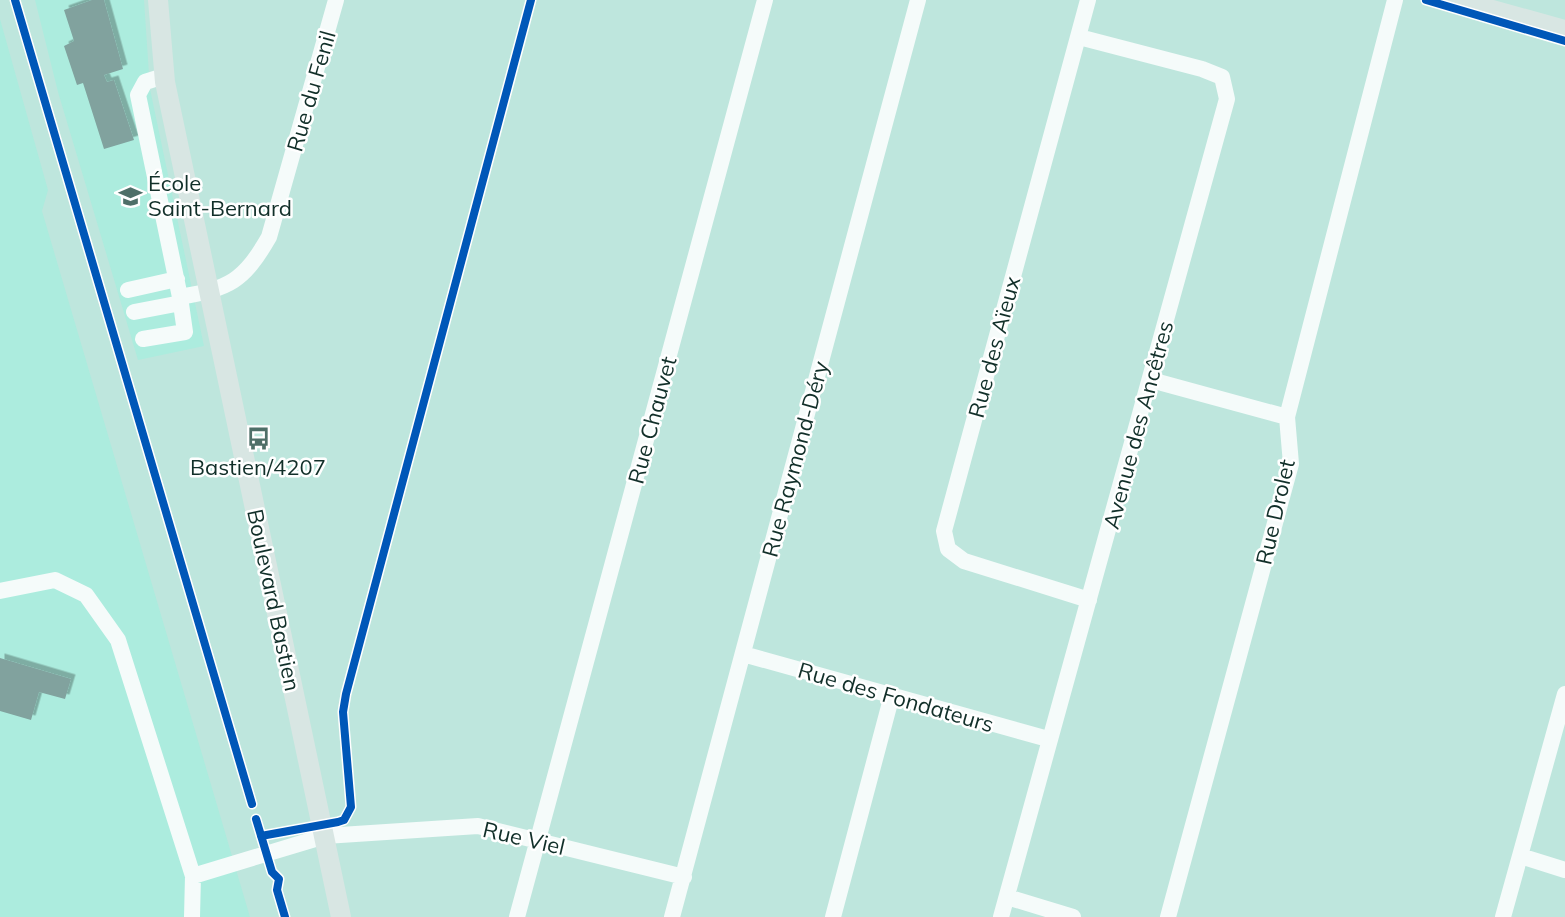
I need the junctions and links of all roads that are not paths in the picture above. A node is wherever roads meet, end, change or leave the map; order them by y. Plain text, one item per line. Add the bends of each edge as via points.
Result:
1 (158, 0) edge
2 (336, 0) edge
3 (765, 0) edge
4 (918, 0) edge
5 (1088, 0) edge
6 (1395, 0) edge
7 (1456, 0) edge
8 (1565, 30) edge
9 (1079, 36) junction
10 (164, 76) junction
11 (177, 279) junction
12 (128, 290) dead end
13 (207, 292) junction
14 (180, 300) junction
15 (134, 312) dead end
16 (143, 339) dead end
17 (1151, 380) junction
18 (1287, 417) junction
19 (0, 591) edge
20 (1089, 600) junction
21 (743, 654) junction
22 (1565, 694) edge
23 (892, 696) junction
24 (1048, 739) junction
25 (325, 836) junction
26 (538, 840) junction
27 (1520, 856) junction
28 (1565, 870) edge
29 (193, 876) junction
30 (684, 877) junction
31 (1007, 897) junction
32 (192, 917) edge
33 (340, 917) edge
34 (517, 917) edge
35 (672, 917) edge
36 (833, 917) edge
37 (1001, 917) edge
38 (1073, 917) edge
39 (1168, 917) edge
40 (1503, 917) edge

1 - 10 main road, Boulevard Bastien
2 - 13 street, Rue du Fenil via 269,237 245,272 229,286
3 - 26 street, Rue Chauvet
4 - 21 street, Rue Raymond-Déry
5 - 9 street, Rue des Aïeux
6 - 18 street, Rue Drolet
7 - 8 main road
9 - 17 street, Avenue des Ancêtres via 1222,77 1227,99
9 - 20 street, Rue des Aïeux via 944,531 948,549 964,561
10 - 11 street via 145,82 138,94
10 - 13 main road, Boulevard Bastien
11 - 12 street
11 - 14 street
13 - 14 street, Rue du Fenil
13 - 25 main road, Boulevard Bastien
14 - 15 street, Rue du Fenil
14 - 16 street via 185,333
17 - 18 street
17 - 20 street, Avenue des Ancêtres
18 - 39 street, Rue Drolet via 1291,464
19 - 29 street via 55,580 86,595 118,639
20 - 24 street, Avenue des Ancêtres
21 - 23 street, Rue des Fondateurs
21 - 30 street, Rue Raymond-Déry
22 - 27 street
23 - 24 street, Rue des Fondateurs
23 - 36 street
24 - 31 street, Avenue des Ancêtres
25 - 26 street, Rue Viel via 478,826
25 - 29 street, Rue Viel
25 - 33 main road, Boulevard Bastien
26 - 30 street, Rue Viel
26 - 34 street
27 - 28 street
27 - 40 street
29 - 32 street
30 - 35 street, Rue Raymond-Déry
31 - 37 street, Avenue des Ancêtres
31 - 38 street

